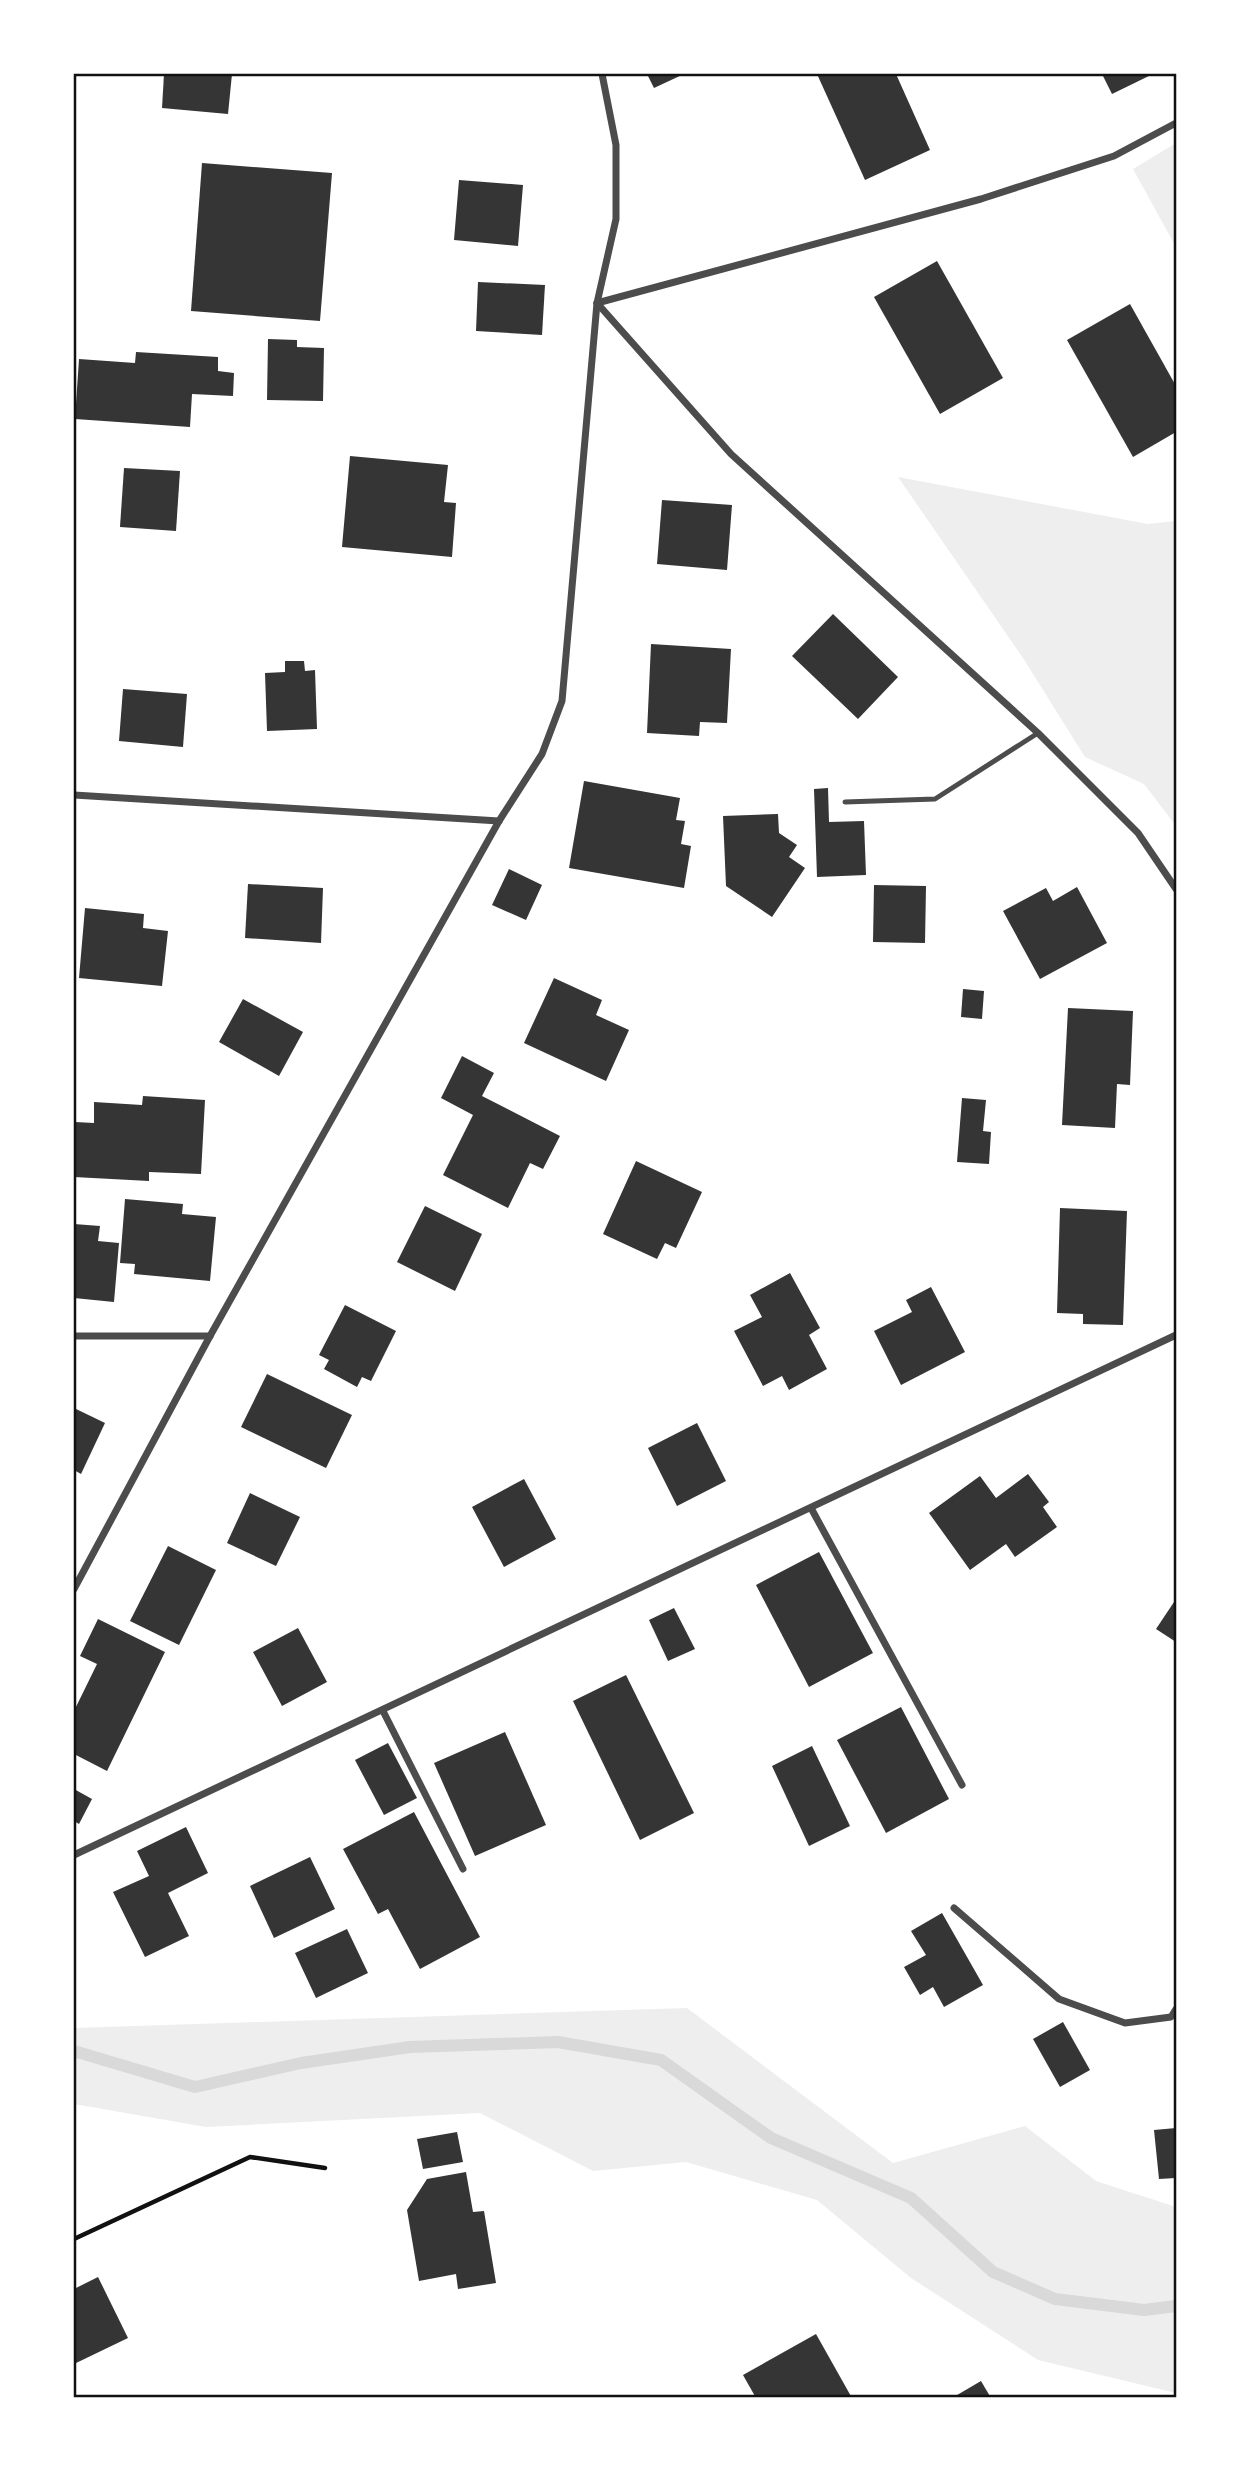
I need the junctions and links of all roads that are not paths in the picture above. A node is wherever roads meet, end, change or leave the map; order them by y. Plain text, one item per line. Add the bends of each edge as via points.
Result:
1 (602, 74) edge
2 (1177, 123) edge
3 (597, 303) junction
4 (1038, 733) junction
5 (74, 795) edge
6 (845, 802) dead end
7 (499, 821) junction
8 (1177, 890) edge
9 (1177, 1335) edge
10 (74, 1336) edge
11 (211, 1336) junction
12 (811, 1508) junction
13 (74, 1589) edge
14 (383, 1711) junction
15 (962, 1785) dead end
16 (74, 1855) edge
17 (463, 1869) dead end
18 (954, 1908) dead end
19 (1177, 2009) edge

1 - 3 street via 616,145 616,219
2 - 3 street via 1114,156 981,199
3 - 4 street via 731,454
3 - 7 street via 562,701 542,754
4 - 6 lane via 935,799
4 - 8 street via 1139,833
5 - 7 street
7 - 11 street
9 - 12 street
10 - 11 street
11 - 13 street
12 - 14 street
12 - 15 street
14 - 16 street
14 - 17 street
18 - 19 street via 1059,1999 1125,2023 1171,2017

